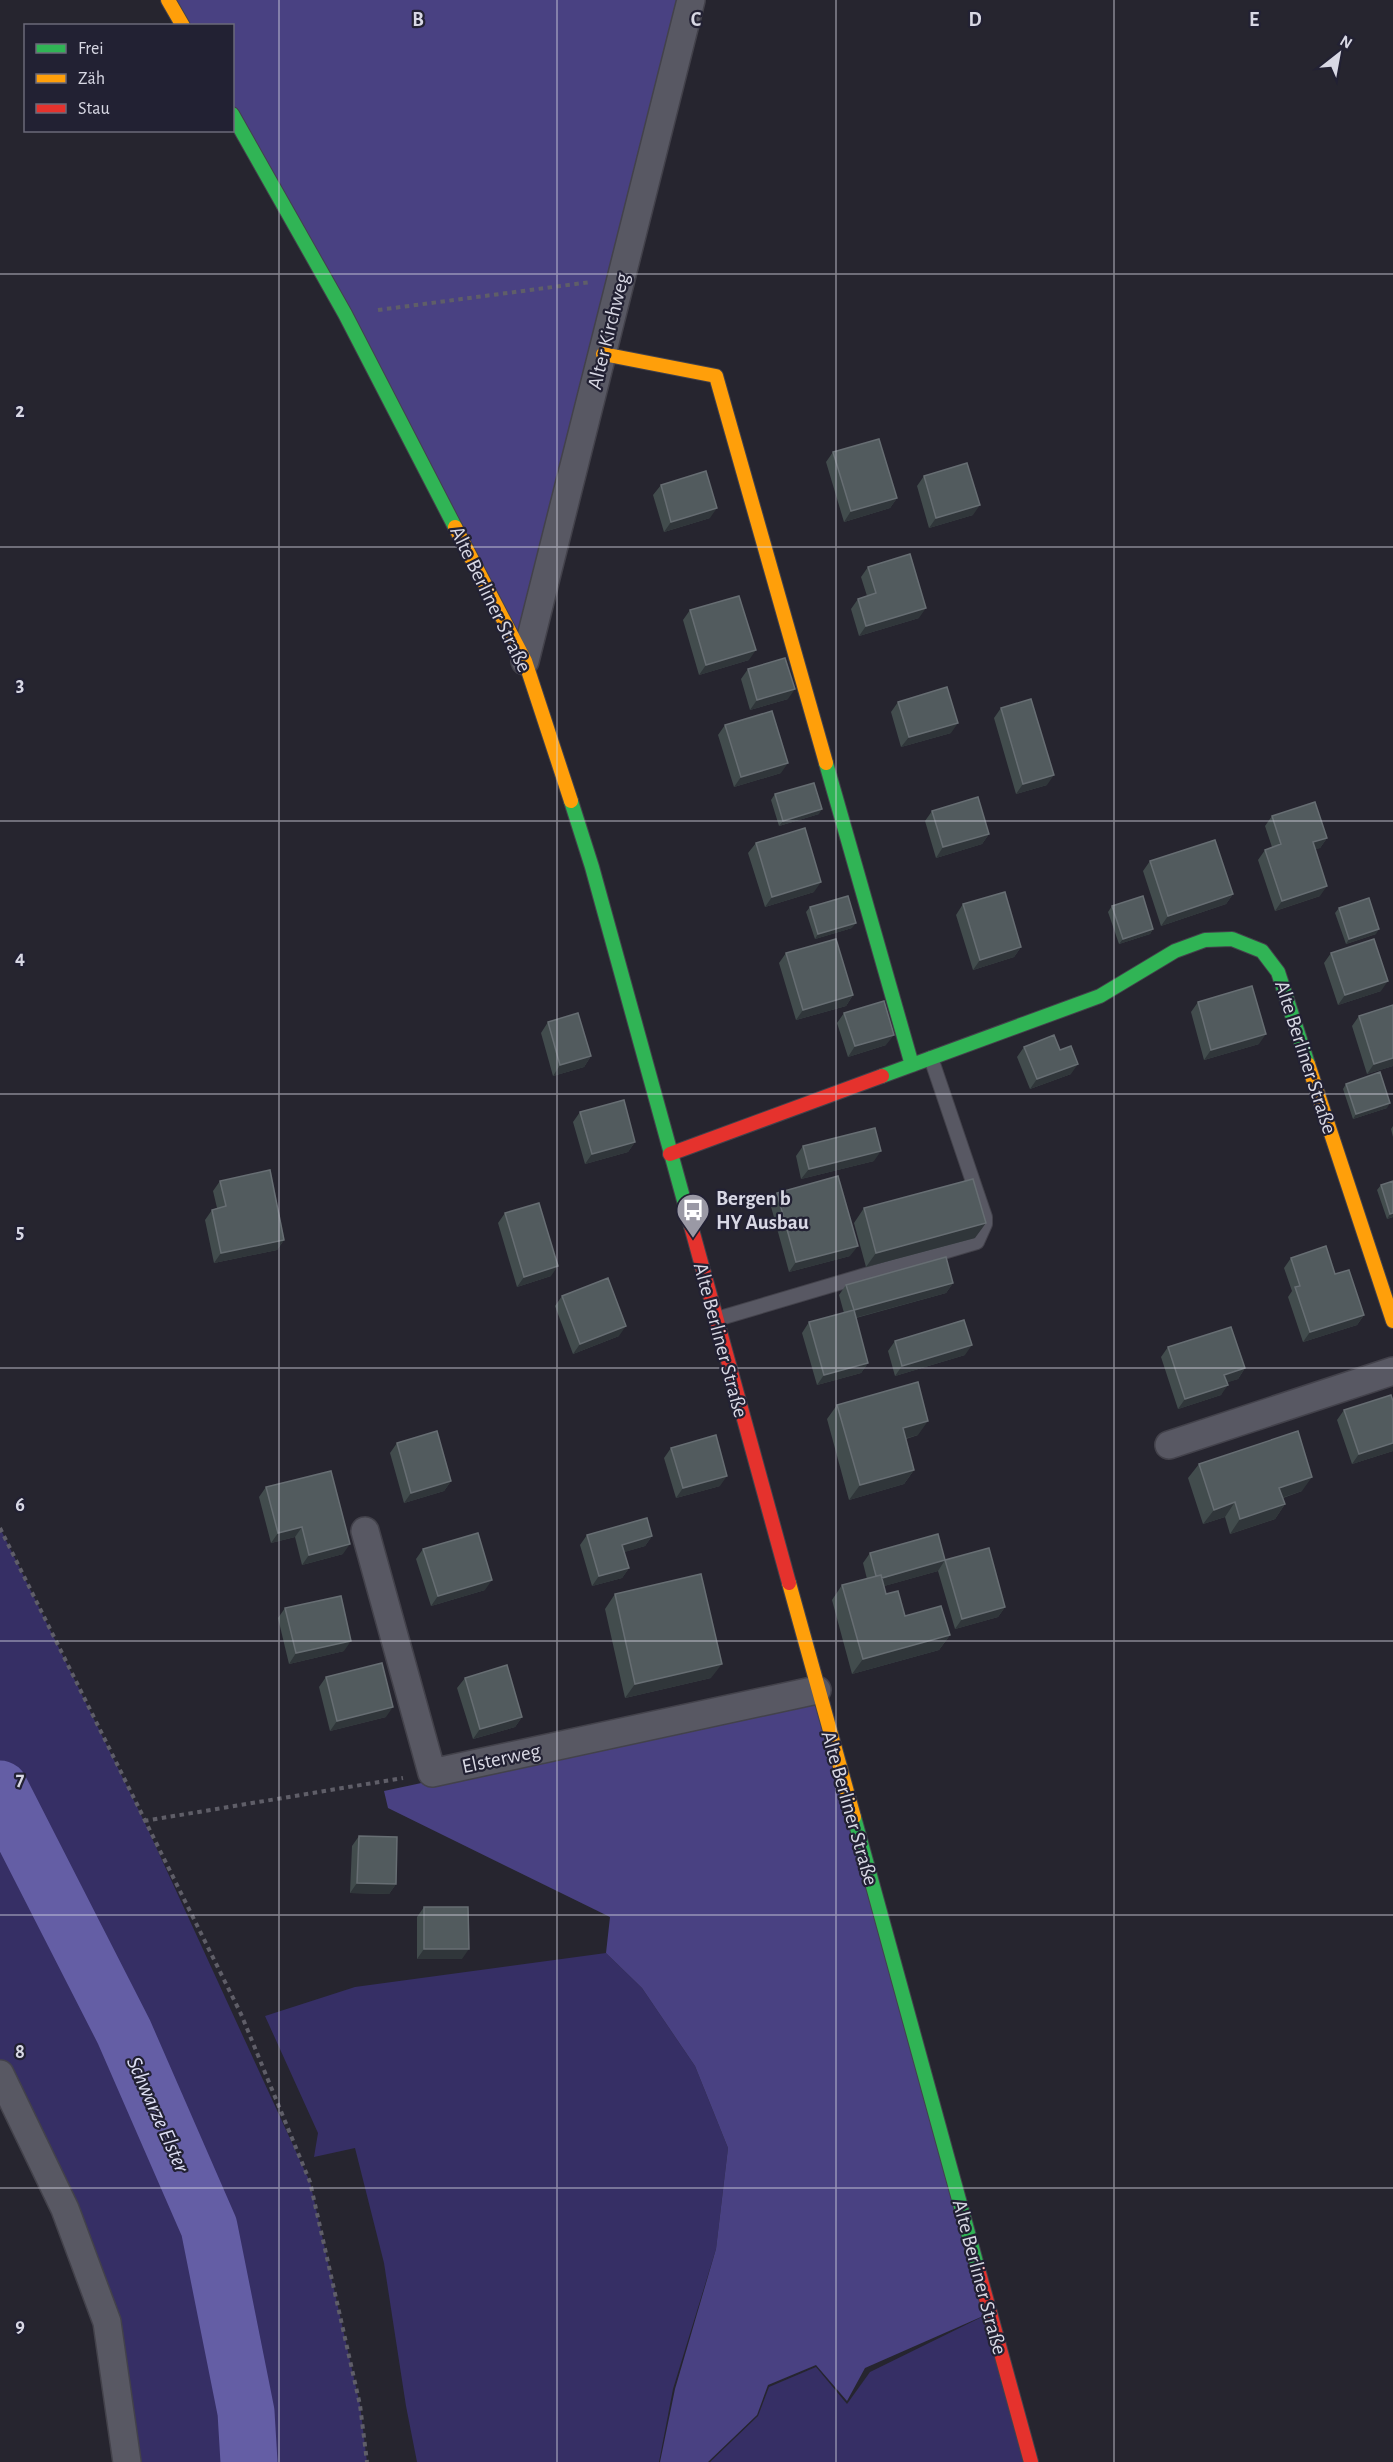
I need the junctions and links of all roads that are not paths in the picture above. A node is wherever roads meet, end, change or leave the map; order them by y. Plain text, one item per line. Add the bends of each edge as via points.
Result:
1 (168, 0) edge
2 (691, 0) edge
3 (182, 24) edge
4 (234, 118) edge
5 (603, 354) junction
6 (525, 661) junction
7 (931, 1058) junction
8 (912, 1065) junction
9 (670, 1154) junction
10 (716, 1320) junction
11 (1393, 1321) edge
12 (1393, 1371) edge
13 (1168, 1445) dead end
14 (365, 1531) dead end
15 (817, 1690) junction
16 (0, 2074) edge
17 (127, 2462) edge
18 (1030, 2462) edge

1 - 3 main road
2 - 5 street, Alter Kirchweg
4 - 6 main road, Alte Berliner Straße via 345,314
5 - 6 street, Alter Kirchweg
5 - 8 main road via 716,376
6 - 9 main road, Alte Berliner Straße via 592,867
7 - 8 main road, Alte Berliner Straße
7 - 10 lane via 985,1217 986,1224 977,1242
7 - 11 main road, Alte Berliner Straße via 1100,996 1175,951 1205,940 1232,939 1262,951 1278,972
8 - 9 main road, Alte Berliner Straße
9 - 10 main road, Alte Berliner Straße
10 - 15 main road, Alte Berliner Straße
12 - 13 street
14 - 15 street, Elsterweg via 432,1773
15 - 18 main road, Alte Berliner Straße
16 - 17 street via 66,2210 107,2322

